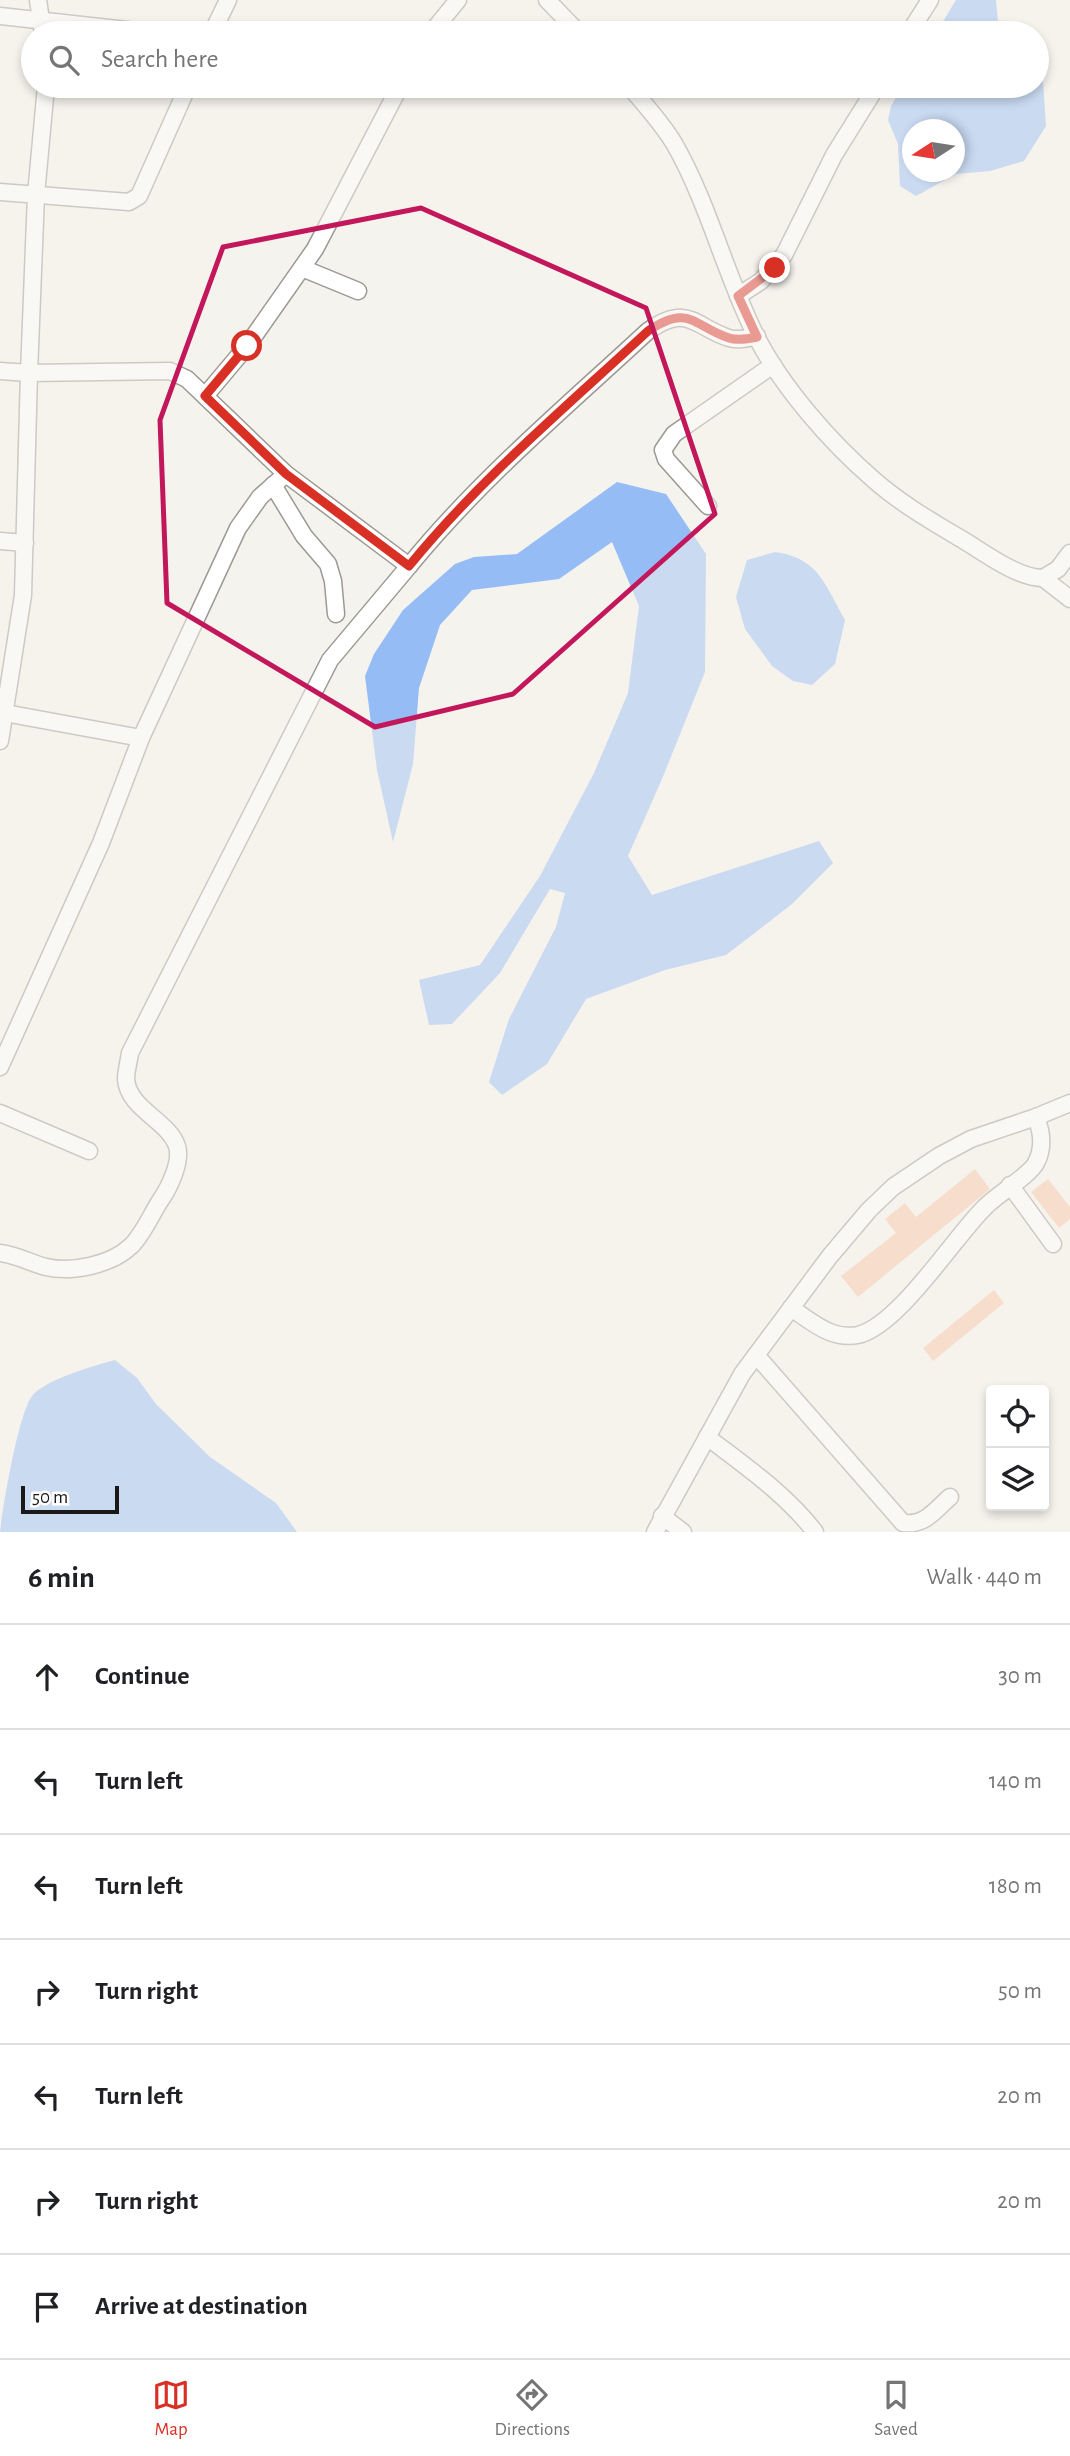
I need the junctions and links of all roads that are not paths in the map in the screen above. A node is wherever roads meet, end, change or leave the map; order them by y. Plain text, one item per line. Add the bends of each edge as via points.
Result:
1 (38, 0) edge
2 (228, 0) edge
3 (458, 0) edge
4 (547, 0) edge
5 (930, 0) edge
6 (0, 16) edge
7 (21, 21) edge
8 (41, 21) edge
9 (218, 21) edge
10 (441, 21) edge
11 (567, 21) edge
12 (917, 21) edge
13 (45, 98) edge
14 (183, 98) edge
15 (394, 98) edge
16 (639, 98) edge
17 (870, 98) edge
18 (0, 192) edge
19 (36, 195) junction
20 (302, 268) junction
21 (358, 291) dead end
22 (738, 296) junction
23 (757, 337) junction
24 (773, 365) junction
25 (0, 371) edge
26 (29, 373) junction
27 (205, 396) junction
28 (279, 479) junction
29 (708, 506) dead end
30 (0, 541) edge
31 (25, 543) junction
32 (1070, 553) edge
33 (409, 566) junction
34 (1043, 578) junction
35 (1070, 599) edge
36 (336, 614) dead end
37 (2, 712) edge
38 (141, 738) junction
39 (0, 741) edge
40 (0, 1067) edge
41 (1070, 1102) edge
42 (0, 1113) edge
43 (1036, 1117) junction
44 (89, 1151) dead end
45 (1010, 1185) junction
46 (1053, 1244) dead end
47 (0, 1253) edge
48 (791, 1308) junction
49 (756, 1355) junction
50 (707, 1437) junction
51 (950, 1497) dead end
52 (662, 1516) junction
53 (655, 1532) edge
54 (683, 1532) edge
55 (815, 1532) edge

1 - 8 street
2 - 9 street
3 - 10 street
4 - 11 street
5 - 12 street
6 - 7 street
13 - 19 street
14 - 19 street via 139,196 119,203
15 - 20 street
16 - 22 street via 675,145
17 - 22 street via 834,155 784,255 761,281
18 - 19 street
19 - 26 street
20 - 21 street
20 - 27 street
22 - 23 street
23 - 24 street
23 - 33 street via 730,339 694,319 661,322 477,490
24 - 29 street via 674,434 663,450
24 - 34 street via 874,481 976,548 1022,574
25 - 26 street
26 - 27 street via 170,371
26 - 31 street
27 - 28 street
28 - 33 street
28 - 36 street via 304,536 328,564
28 - 38 street via 238,528
30 - 31 street
31 - 37 street via 23,595
32 - 34 street via 1058,569
33 - 47 street via 330,660 130,1053 126,1081 133,1098 178,1148 165,1195 132,1245 113,1259 75,1269 46,1267
34 - 35 street
37 - 38 street
37 - 39 street
38 - 40 street via 101,843
41 - 43 street
42 - 44 street
43 - 45 street via 1042,1130 1035,1166
43 - 48 street via 971,1139 893,1187 869,1210
45 - 46 street
45 - 48 street via 973,1219 903,1303 861,1335 830,1334
48 - 49 street
49 - 50 street
49 - 51 street via 903,1523 925,1519
50 - 52 street
50 - 55 street via 802,1514
52 - 53 street
52 - 54 street

